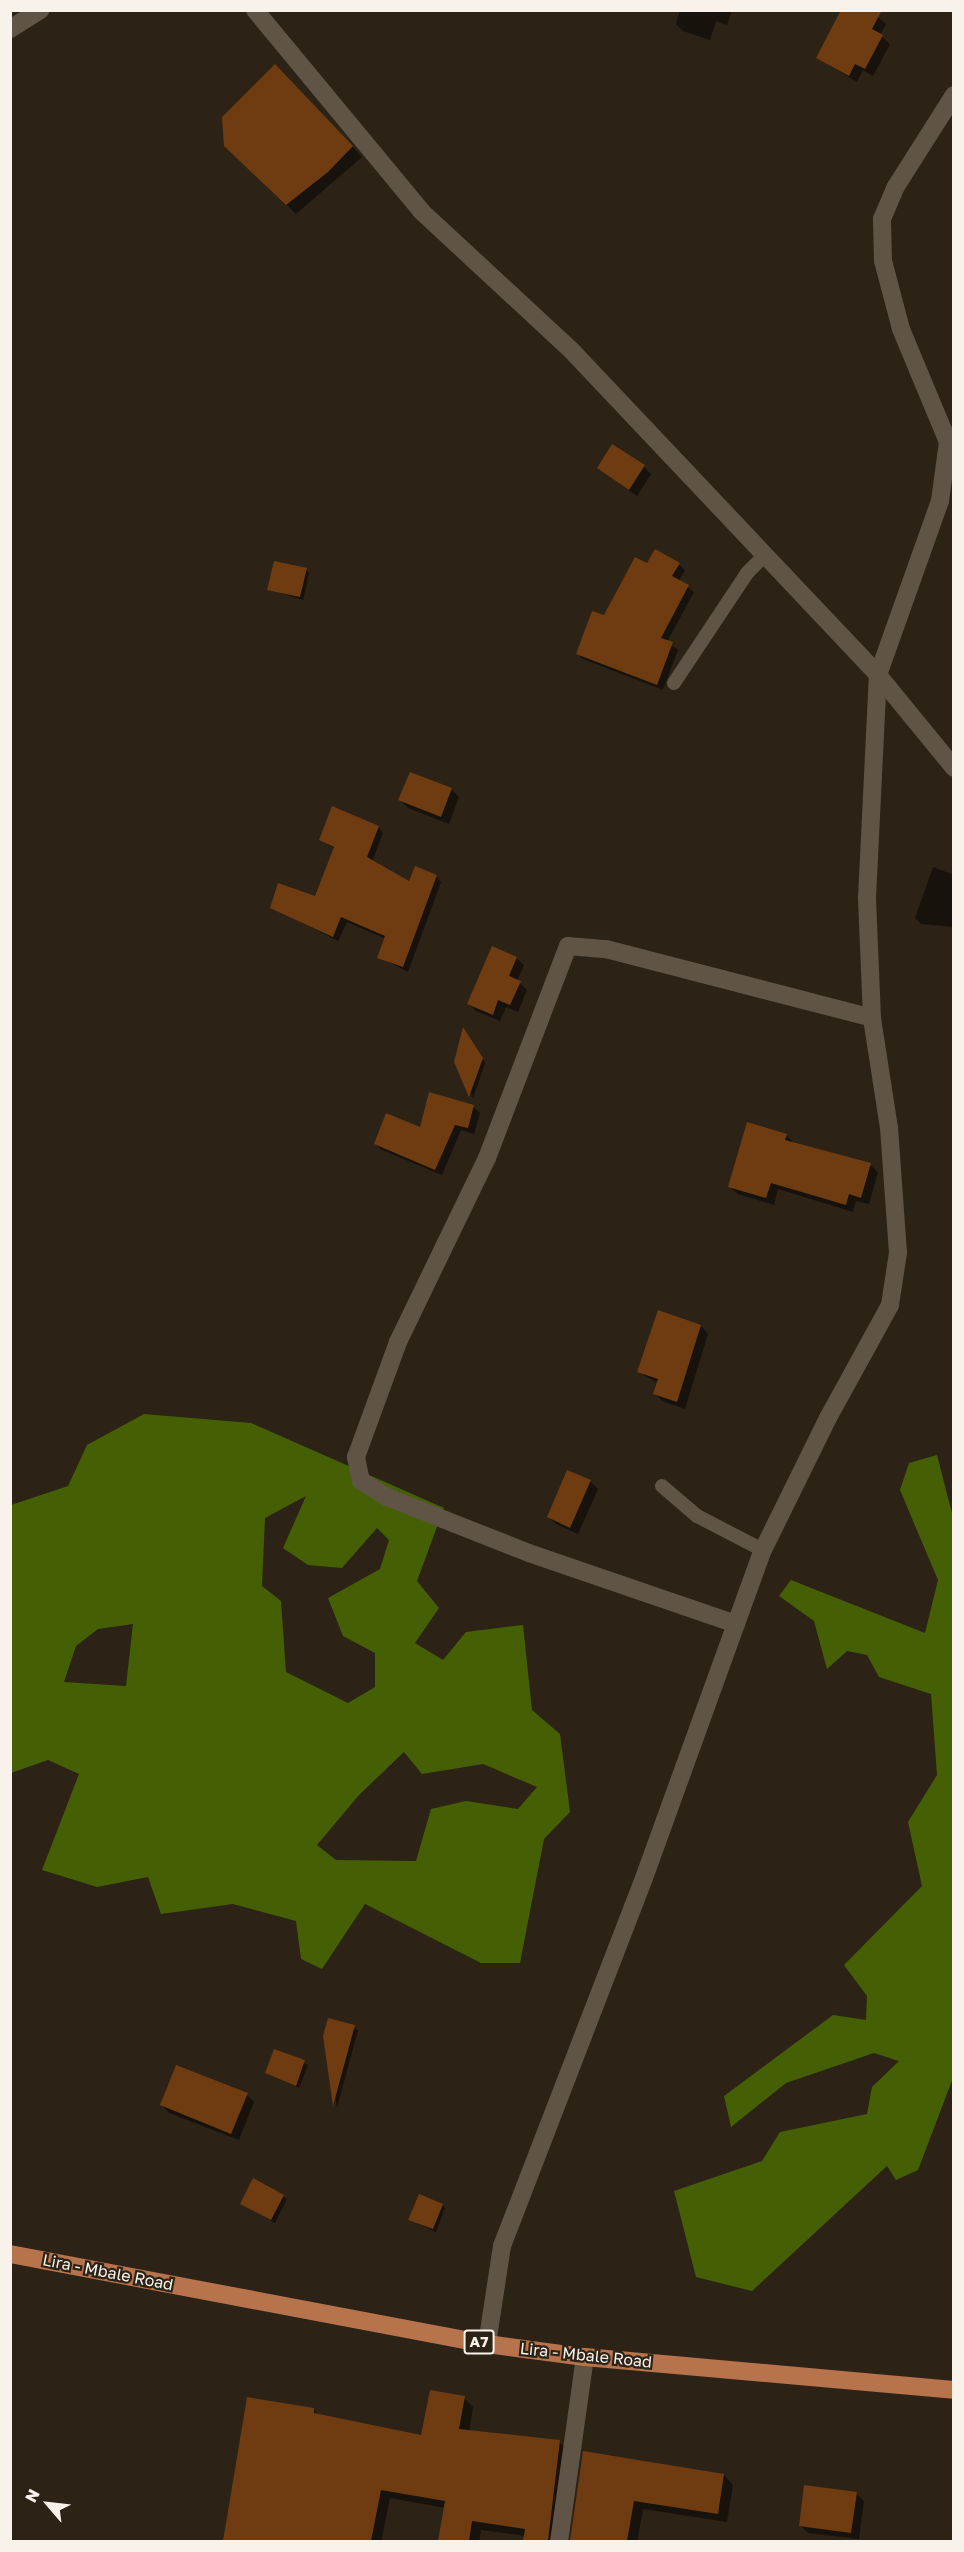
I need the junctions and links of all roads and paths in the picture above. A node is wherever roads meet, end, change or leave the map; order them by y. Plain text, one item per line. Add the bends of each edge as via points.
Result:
1 (40, 10) edge
2 (255, 10) edge
3 (10, 29) edge
4 (954, 95) edge
5 (951, 439) edge
6 (763, 557) junction
7 (878, 675) junction
8 (674, 683) dead end
9 (954, 768) edge
10 (872, 1018) junction
11 (662, 1486) dead end
12 (763, 1550) junction
13 (736, 1624) junction
14 (14, 2259) edge
15 (487, 2344) junction
16 (585, 2357) junction
17 (954, 2390) edge
18 (559, 2541) edge

1 - 3 street
2 - 6 street via 421,211 571,350
4 - 5 street via 895,188 882,219 883,261 901,329
5 - 7 street via 940,501 900,623
6 - 7 street
6 - 8 lane via 747,573
7 - 9 street
7 - 10 street via 867,858
10 - 12 street via 890,1128 898,1253 890,1305 828,1418
10 - 13 street via 606,949 567,946 487,1158 398,1342 356,1457 362,1481 387,1497 529,1553
11 - 12 lane via 697,1516
12 - 13 street
13 - 15 street via 644,1878 502,2246
14 - 15 main road, Lira - Mbale Road / A7
15 - 16 main road, Lira - Mbale Road / A7
16 - 17 main road, Lira - Mbale Road / A7
16 - 18 street

